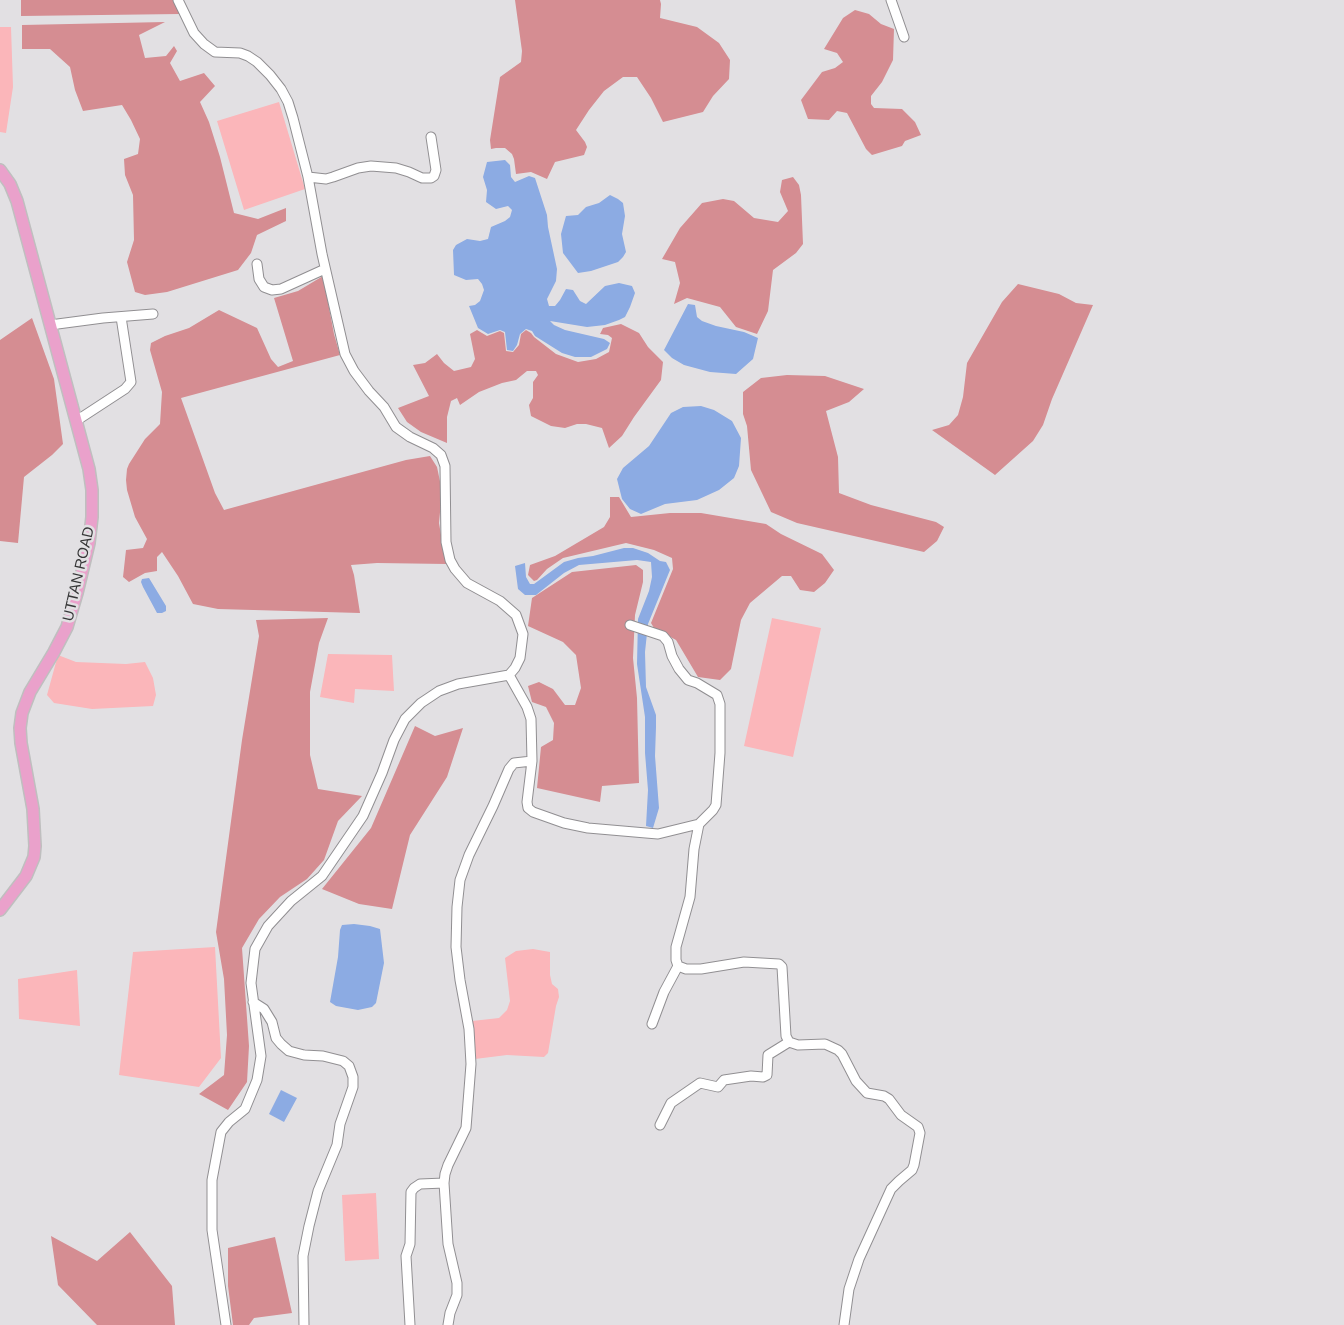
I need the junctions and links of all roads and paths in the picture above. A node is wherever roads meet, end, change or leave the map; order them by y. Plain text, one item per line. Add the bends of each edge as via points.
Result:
1 (178, 0) edge
2 (891, 0) edge
3 (904, 37) dead end
4 (431, 137) dead end
5 (0, 170) edge
6 (308, 177) junction
7 (257, 264) dead end
8 (325, 269) junction
9 (153, 314) dead end
10 (121, 317) junction
11 (50, 325) junction
12 (76, 421) junction
13 (630, 625) dead end
14 (509, 674) junction
15 (532, 760) junction
16 (699, 824) junction
17 (0, 910) edge
18 (678, 966) junction
19 (253, 1002) junction
20 (652, 1024) dead end
21 (789, 1042) junction
22 (660, 1125) dead end
23 (444, 1183) junction
24 (226, 1325) edge
25 (304, 1325) edge
26 (410, 1325) edge
27 (448, 1325) edge
28 (844, 1325) edge

1 - 6 street via 194,34 204,44 215,52 248,56 270,75 288,102
2 - 3 street
4 - 6 street via 436,170 431,178 396,168 371,166 326,179
5 - 11 main road, UTTAN ROAD via 17,201
6 - 8 street
7 - 8 street via 259,279 264,287 272,290
8 - 14 street via 345,354 354,371 396,427 441,455 445,466 446,542 450,560 467,583 500,601 516,615 523,634 520,658
9 - 10 street
10 - 11 street
10 - 12 street via 131,382
11 - 12 main road, UTTAN ROAD
12 - 17 main road, UTTAN ROAD via 92,490 89,543 67,627 30,692 22,713 20,735 33,810 34,857 26,876
13 - 16 street via 663,636 688,680 717,695 720,704 720,753 716,805
14 - 15 street via 531,719
14 - 19 street via 439,691 405,719 362,816 322,876 291,901 268,926 255,949 251,983
15 - 16 street via 527,802 533,812 588,828 658,834
15 - 23 street via 514,763 509,769 460,880 456,947 471,1064 466,1128 448,1165
16 - 18 street via 690,896 676,947
18 - 20 street
18 - 21 street via 701,970 744,962 779,964 782,967
19 - 24 street via 261,1056 257,1080 245,1109 228,1122 222,1132 212,1180 212,1230
19 - 25 street via 264,1009 276,1038 289,1050 343,1061 350,1066 353,1077 337,1145 318,1191 307,1234 303,1256
21 - 22 street via 768,1055 767,1075 724,1080 718,1087 700,1083 671,1103
21 - 28 street via 825,1044 838,1050 867,1093 889,1099 901,1115 918,1127 920,1133 912,1170 891,1189 859,1259 849,1289
23 - 26 street via 420,1184 412,1192 410,1244 406,1256
23 - 27 street via 448,1244 458,1283

